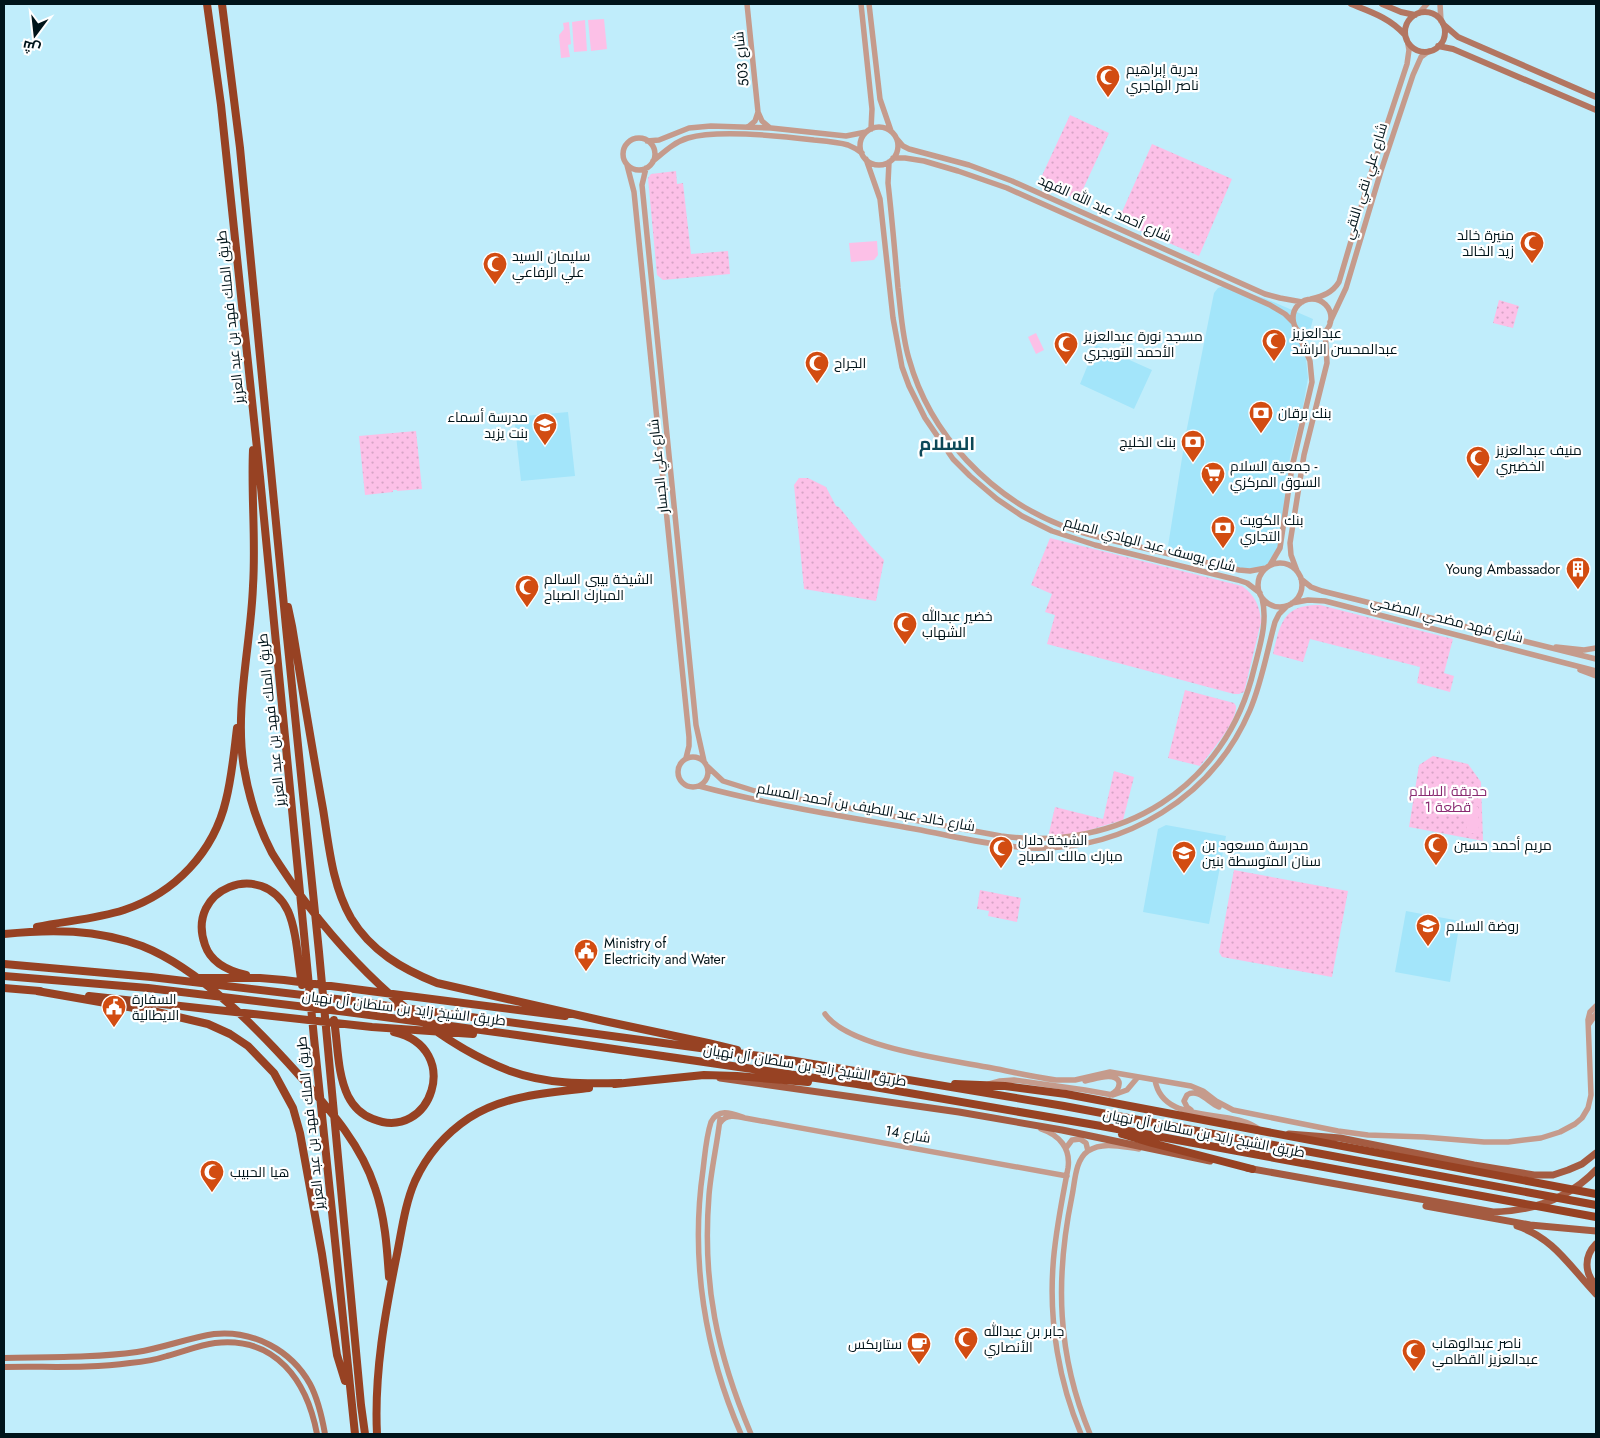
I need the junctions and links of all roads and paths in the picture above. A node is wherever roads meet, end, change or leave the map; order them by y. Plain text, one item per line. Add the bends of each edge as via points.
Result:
1 (207, 4) edge
2 (747, 4) edge
3 (861, 4) edge
4 (869, 4) edge
5 (1351, 4) edge
6 (1382, 4) edge
7 (1427, 4) edge
8 (1440, 4) edge
9 (223, 5) edge
10 (1417, 14) junction
11 (1442, 22) junction
12 (1406, 37) junction
13 (1438, 46) junction
14 (1428, 51) junction
15 (867, 68) junction
16 (876, 68) junction
17 (1596, 97) edge
18 (1596, 110) edge
19 (758, 112) junction
20 (748, 127) junction
21 (770, 128) junction
22 (868, 131) junction
23 (892, 132) junction
24 (897, 139) junction
25 (647, 141) junction
26 (862, 153) junction
27 (866, 159) junction
28 (891, 160) junction
29 (653, 162) junction
30 (627, 165) junction
31 (646, 168) junction
32 (1124, 230) junction
33 (1132, 234) junction
34 (1121, 238) junction
35 (1128, 241) junction
36 (1311, 299) junction
37 (1302, 302) junction
38 (1330, 322) junction
39 (656, 324) junction
40 (1294, 324) junction
41 (648, 326) junction
42 (1325, 331) junction
43 (658, 344) junction
44 (650, 345) junction
45 (908, 357) junction
46 (900, 359) junction
47 (910, 365) junction
48 (902, 367) junction
49 (254, 427) junction
50 (1022, 516) junction
51 (1283, 523) junction
52 (1292, 526) junction
53 (1064, 527) junction
54 (1071, 529) junction
55 (1067, 537) junction
56 (669, 538) junction
57 (678, 538) junction
58 (670, 546) junction
59 (678, 546) junction
60 (1268, 567) junction
61 (1297, 571) junction
62 (1301, 579) junction
63 (282, 586) junction
64 (1261, 595) junction
65 (1339, 595) junction
66 (1336, 603) junction
67 (1289, 604) junction
68 (1261, 641) junction
69 (1270, 644) junction
70 (1550, 648) junction
71 (1596, 648) edge
72 (1530, 653) junction
73 (246, 659) junction
74 (1596, 659) edge
75 (1596, 670) edge
76 (1596, 676) edge
77 (694, 699) junction
78 (685, 700) junction
79 (686, 758) junction
80 (706, 764) junction
81 (699, 786) junction
82 (738, 787) junction
83 (1182, 788) junction
84 (734, 795) junction
85 (880, 814) junction
86 (888, 815) junction
87 (877, 822) junction
88 (1146, 822) junction
89 (886, 824) junction
90 (1106, 830) junction
91 (1078, 845) junction
92 (4, 934) edge
93 (319, 952) junction
94 (4, 964) edge
95 (4, 976) edge
96 (151, 977) junction
97 (260, 978) junction
98 (4, 988) edge
99 (37, 991) junction
100 (1596, 1006) edge
101 (825, 1014) dead end
102 (1596, 1014) edge
103 (604, 1021) junction
104 (1588, 1026) junction
105 (372, 1027) junction
106 (517, 1035) junction
107 (314, 1038) junction
108 (753, 1056) junction
109 (704, 1075) junction
110 (1138, 1077) junction
111 (1075, 1080) junction
112 (1155, 1080) junction
113 (620, 1083) junction
114 (857, 1084) junction
115 (930, 1084) junction
116 (986, 1085) junction
117 (1110, 1095) junction
118 (1233, 1110) junction
119 (1192, 1111) junction
120 (715, 1116) junction
121 (745, 1118) junction
122 (720, 1123) junction
123 (1024, 1124) junction
124 (1101, 1126) junction
125 (1260, 1130) junction
126 (1281, 1134) junction
127 (1066, 1148) junction
128 (1088, 1151) junction
129 (1161, 1152) junction
130 (1596, 1153) edge
131 (705, 1154) junction
132 (714, 1156) junction
133 (1252, 1169) junction
134 (1596, 1170) edge
135 (1067, 1176) junction
136 (1365, 1190) junction
137 (1596, 1195) edge
138 (1596, 1205) edge
139 (1596, 1217) edge
140 (1487, 1218) junction
141 (1596, 1231) edge
142 (1596, 1244) edge
143 (1596, 1285) edge
144 (710, 1290) junction
145 (702, 1291) junction
146 (1596, 1294) edge
147 (387, 1307) junction
148 (716, 1323) junction
149 (707, 1324) junction
150 (156, 1349) junction
151 (4, 1358) edge
152 (1068, 1362) junction
153 (1059, 1363) junction
154 (122, 1364) junction
155 (4, 1367) edge
156 (1070, 1373) junction
157 (1062, 1375) junction
158 (351, 1402) junction
159 (318, 1434) edge
160 (325, 1434) edge
161 (355, 1434) edge
162 (366, 1434) edge
163 (377, 1434) edge
164 (741, 1434) edge
165 (751, 1434) edge
166 (1081, 1434) edge
167 (1090, 1434) edge

1 - 49 highway, طريق الملك فهد بن عبد العزيز via 221,106
2 - 19 street, شارع 503
3 - 15 street
4 - 16 street
5 - 12 main road via 1386,18
6 - 10 main road
7 - 10 street
8 - 11 street
9 - 63 highway, طريق الملك فهد بن عبد العزيز
10 - 11 main road via 1430,12
10 - 12 main road via 1407,22
11 - 13 main road via 1444,35
11 - 17 main road via 1458,37
12 - 14 main road via 1414,48
12 - 36 street, شارع علي نقي النقي via 1409,50 1407,64 1339,282 1328,294
13 - 14 main road
13 - 18 main road
14 - 38 street, شارع علي نقي النقي via 1413,75 1344,295
15 - 16 street
15 - 22 street via 872,114
16 - 23 street via 880,99
19 - 20 street
19 - 21 street
20 - 21 street
20 - 25 street via 697,127
21 - 22 street via 846,136
22 - 23 street via 884,128
22 - 26 street via 861,142
23 - 24 street
24 - 28 street via 897,151
24 - 32 street, شارع أحمد عبد الله الفهد via 906,148 1006,178
25 - 29 street via 653,148
25 - 30 street via 634,139 627,144 623,153
26 - 27 street
26 - 29 street via 849,145 835,142 715,135 683,140
27 - 28 street via 875,164
27 - 46 street, شارع يوسف عبد الهادي الميلم via 880,199
28 - 34 street, شارع أحمد عبد الله الفهد via 917,159 958,170
28 - 45 street, شارع يوسف عبد الهادي الميلم via 888,183
29 - 31 street
30 - 31 street via 636,170
30 - 41 street, شارع علي الجسار via 633,185
31 - 39 street, شارع علي الجسار via 642,185
32 - 33 street, شارع أحمد عبد الله الفهد
32 - 34 street
33 - 35 street
33 - 37 street, شارع أحمد عبد الله الفهد via 1265,294
34 - 35 street, شارع أحمد عبد الله الفهد
35 - 40 street, شارع أحمد عبد الله الفهد via 1270,305
36 - 37 street
36 - 38 street via 1326,306
37 - 40 street via 1294,310
38 - 42 street
39 - 41 street
39 - 43 street, شارع علي الجسار
40 - 42 street via 1309,337
40 - 51 street via 1310,361 1312,376
41 - 44 street, شارع علي الجسار
42 - 52 street via 1327,363 1304,454
43 - 44 street
43 - 57 street, شارع علي الجسار
44 - 56 street, شارع علي الجسار
45 - 46 street
45 - 47 street, شارع يوسف عبد الهادي الميلم
46 - 48 street, شارع يوسف عبد الهادي الميلم
47 - 48 street
47 - 53 street, شارع يوسف عبد الهادي الميلم via 936,421 971,465 1013,500
48 - 50 street, شارع يوسف عبد الهادي الميلم via 922,413 949,454 988,492
49 - 73 highway via 254,585
49 - 107 highway, طريق الملك فهد بن عبد العزيز
50 - 53 street via 1059,532
50 - 55 street, شارع يوسف عبد الهادي الميلم
51 - 52 street
51 - 60 street via 1279,551
52 - 61 street via 1290,549
53 - 54 street, شارع يوسف عبد الهادي الميلم
54 - 55 street
54 - 60 street, شارع يوسف عبد الهادي الميلم via 1239,570
55 - 64 street, شارع يوسف عبد الهادي الميلم via 1238,580 1248,583
56 - 57 street
56 - 58 street, شارع علي الجسار
57 - 59 street, شارع علي الجسار
58 - 59 street
58 - 78 street, شارع علي الجسار
59 - 77 street, شارع علي الجسار
60 - 61 street via 1285,564
60 - 64 street via 1258,582
61 - 62 street
62 - 65 street, شارع فهد مضحي المضحي via 1314,588
62 - 67 street via 1301,590 1296,600
63 - 93 highway, طريق الملك فهد بن عبد العزيز
63 - 103 highway via 292,626 333,867 344,904 363,934 391,961 437,983
64 - 67 street via 1271,605 1281,607
64 - 68 street, شارع خالد عبد اللطيف بن أحمد المسلم via 1265,615
65 - 66 street
65 - 70 street, شارع فهد مضحي المضحي
66 - 67 street, شارع فهد مضحي المضحي via 1314,599
66 - 72 street, شارع فهد مضحي المضحي
67 - 69 street, شارع خالد عبد اللطيف بن أحمد المسلم via 1277,618
68 - 69 street
68 - 83 street, شارع خالد عبد اللطيف بن أحمد المسلم via 1248,691 1235,722 1208,761
69 - 88 street, شارع خالد عبد اللطيف بن أحمد المسلم via 1251,708 1228,750 1190,793
70 - 71 street
70 - 74 street, شارع فهد مضحي المضحي
72 - 75 street, شارع فهد مضحي المضحي
72 - 76 street
73 - 92 highway via 226,801 211,839 186,873 152,898 122,910
73 - 113 highway via 241,722 244,768 257,818 273,855 308,905 352,957 414,1014 487,1062 539,1079 566,1083
77 - 78 street
77 - 80 street, شارع علي الجسار
78 - 79 street, شارع علي الجسار via 689,741
79 - 80 street via 698,757
79 - 81 street via 678,768 679,778 686,785
80 - 81 street via 708,775
80 - 82 street, شارع خالد عبد اللطيف بن أحمد المسلم via 723,782
81 - 84 street, شارع خالد عبد اللطيف بن أحمد المسلم
82 - 84 street
82 - 85 street, شارع خالد عبد اللطيف بن أحمد المسلم
83 - 88 street via 1182,795
83 - 90 street, شارع خالد عبد اللطيف بن أحمد المسلم via 1141,815
84 - 87 street, شارع خالد عبد اللطيف بن أحمد المسلم
85 - 86 street, شارع خالد عبد اللطيف بن أحمد المسلم
85 - 87 street
86 - 89 street
86 - 90 street, شارع خالد عبد اللطيف بن أحمد المسلم via 1032,839 1064,838
87 - 89 street, شارع خالد عبد اللطيف بن أحمد المسلم
88 - 91 street, شارع خالد عبد اللطيف بن أحمد المسلم via 1112,837
89 - 91 street, شارع خالد عبد اللطيف بن أحمد المسلم via 1018,847
90 - 91 street via 1080,840
92 - 147 highway via 53,930 99,934 143,947 181,966 268,1040 345,1129 375,1186 388,1248
93 - 105 highway via 348,1096 356,1108 373,1119 388,1122 404,1120 417,1112 430,1097 433,1065 424,1048 414,1039
93 - 162 highway, طريق الملك فهد بن عبد العزيز
94 - 96 highway, طريق الشيخ زايد بن سلطان آل نهيان
95 - 106 highway, طريق الشيخ زايد بن سلطان آل نهيان via 148,988
96 - 97 highway
96 - 108 highway, طريق الشيخ زايد بن سلطان آل نهيان
97 - 103 highway
97 - 107 highway via 222,966 213,959 202,938 202,920 208,903 221,890 234,885 248,883 269,888 288,912
98 - 99 highway
99 - 105 highway
99 - 158 highway via 208,1024 248,1046 274,1073 293,1108 300,1133 337,1355
100 - 104 street via 1589,1015
101 - 111 street via 845,1031 913,1053 1049,1079
102 - 104 street
103 - 108 highway via 724,1046
104 - 118 street via 1591,1091 1588,1108 1575,1124 1541,1138 1490,1142 1368,1135
105 - 106 highway
106 - 114 highway, طريق الشيخ زايد بن سلطان آل نهيان
107 - 158 highway, طريق الملك فهد بن عبد العزيز
108 - 115 highway, طريق الشيخ زايد بن سلطان آل نهيان
109 - 113 highway
109 - 114 highway
109 - 123 main road
110 - 111 street via 1106,1072
110 - 112 street
110 - 117 street via 1124,1092
111 - 117 street via 1113,1077 1119,1086
112 - 118 street via 1195,1087
112 - 119 street via 1167,1103
113 - 147 highway via 508,1100 479,1112 448,1134 427,1160 406,1206
114 - 124 highway, طريق الشيخ زايد بن سلطان آل نهيان
115 - 116 highway
115 - 138 highway, طريق الشيخ زايد بن سلطان آل نهيان
116 - 117 street via 1014,1080
116 - 125 highway via 1066,1094
118 - 119 street via 1193,1092 1184,1101
119 - 125 street via 1245,1121
120 - 121 street, شارع 14 via 724,1112
120 - 122 street via 720,1118
120 - 131 street via 710,1124
121 - 122 street, شارع 14 via 729,1117
121 - 135 street, شارع 14
122 - 132 street
123 - 127 street via 1052,1134
123 - 129 main road
124 - 133 highway via 1146,1142
124 - 139 highway, طريق الشيخ زايد بن سلطان آل نهيان
125 - 126 highway
126 - 130 main road via 1340,1138 1534,1175 1553,1175 1568,1170
126 - 137 highway
127 - 128 street via 1070,1141 1077,1139 1086,1143
127 - 135 street via 1069,1161
128 - 129 street via 1105,1145
128 - 152 street via 1079,1161 1067,1217 1061,1268 1061,1316
129 - 133 main road
131 - 132 street via 710,1151
131 - 145 street via 698,1224
132 - 144 street via 707,1226
133 - 136 main road
134 - 136 main road via 1554,1200 1524,1210 1493,1212
135 - 153 street via 1053,1273 1053,1315
136 - 140 main road via 1406,1202
140 - 141 main road
140 - 146 main road via 1540,1236
142 - 143 main road via 1589,1253 1587,1265 1589,1276
144 - 145 street via 707,1293
144 - 148 street
145 - 149 street
147 - 163 highway via 378,1372
148 - 149 street via 711,1320
148 - 165 street via 729,1377
149 - 164 street via 723,1386
150 - 151 main road via 110,1355
150 - 154 main road via 160,1351 157,1355
150 - 160 main road via 222,1334 249,1336 271,1345 292,1360 307,1379 318,1404
152 - 153 street
152 - 156 street
153 - 157 street
154 - 155 main road
154 - 159 main road via 156,1359 215,1343 256,1348 271,1355 297,1379
156 - 157 street
156 - 167 street
157 - 166 street
158 - 161 highway, طريق الملك فهد بن عبد العزيز

